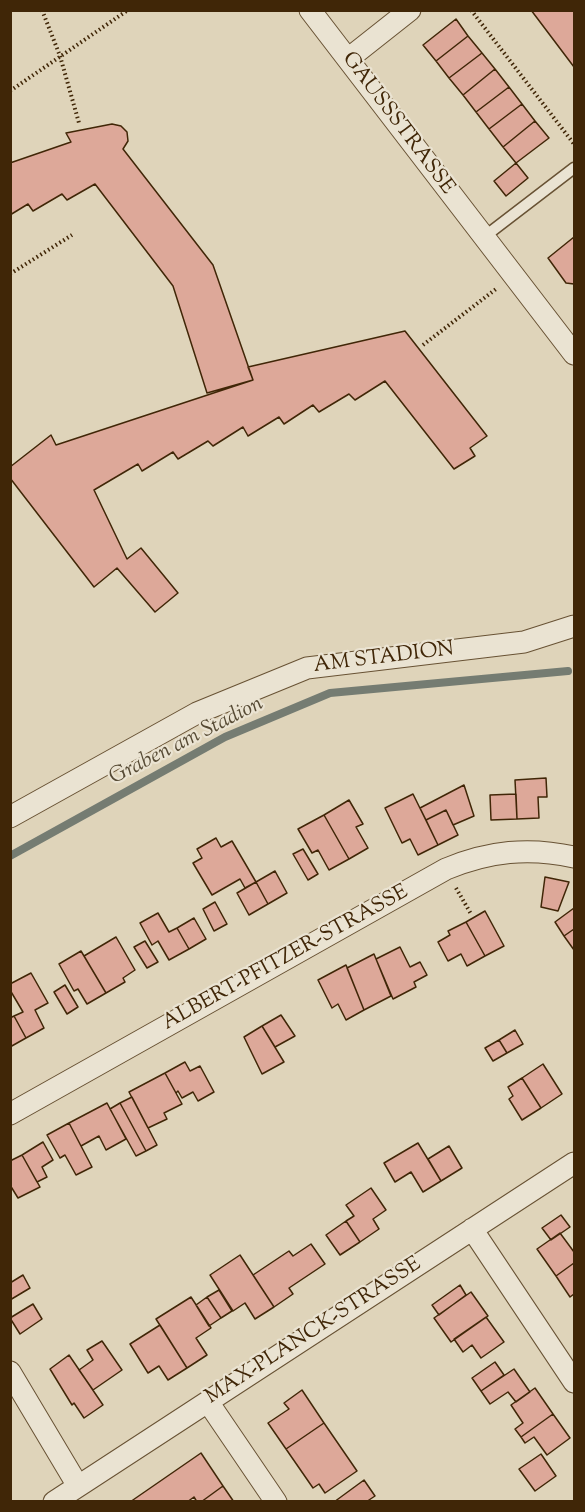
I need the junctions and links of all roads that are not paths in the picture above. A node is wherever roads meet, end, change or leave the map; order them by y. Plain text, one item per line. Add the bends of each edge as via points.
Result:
1 (310, 10) edge
2 (410, 10) edge
3 (348, 59) junction
4 (574, 168) edge
5 (484, 237) junction
6 (574, 354) edge
7 (574, 626) edge
8 (10, 817) edge
9 (574, 857) edge
10 (10, 1114) edge
11 (574, 1163) edge
12 (472, 1229) junction
13 (10, 1372) edge
14 (574, 1382) edge
15 (208, 1402) junction
16 (78, 1486) junction
17 (54, 1502) edge
18 (276, 1502) edge

1 - 3 street, GAUSSSTRASSE
2 - 3 street
3 - 5 street, GAUSSSTRASSE
4 - 5 lane
5 - 6 street, GAUSSSTRASSE
7 - 8 street, AM STADION via 524,642 307,668 197,713
9 - 10 street, ALBERT-PFITZER-STRASSE via 519,850 470,859 446,869
11 - 12 street, MAX-PLANCK-STRASSE
12 - 14 street
12 - 15 street, MAX-PLANCK-STRASSE
13 - 16 street
15 - 16 street, MAX-PLANCK-STRASSE
15 - 18 street
16 - 17 street, MAX-PLANCK-STRASSE

